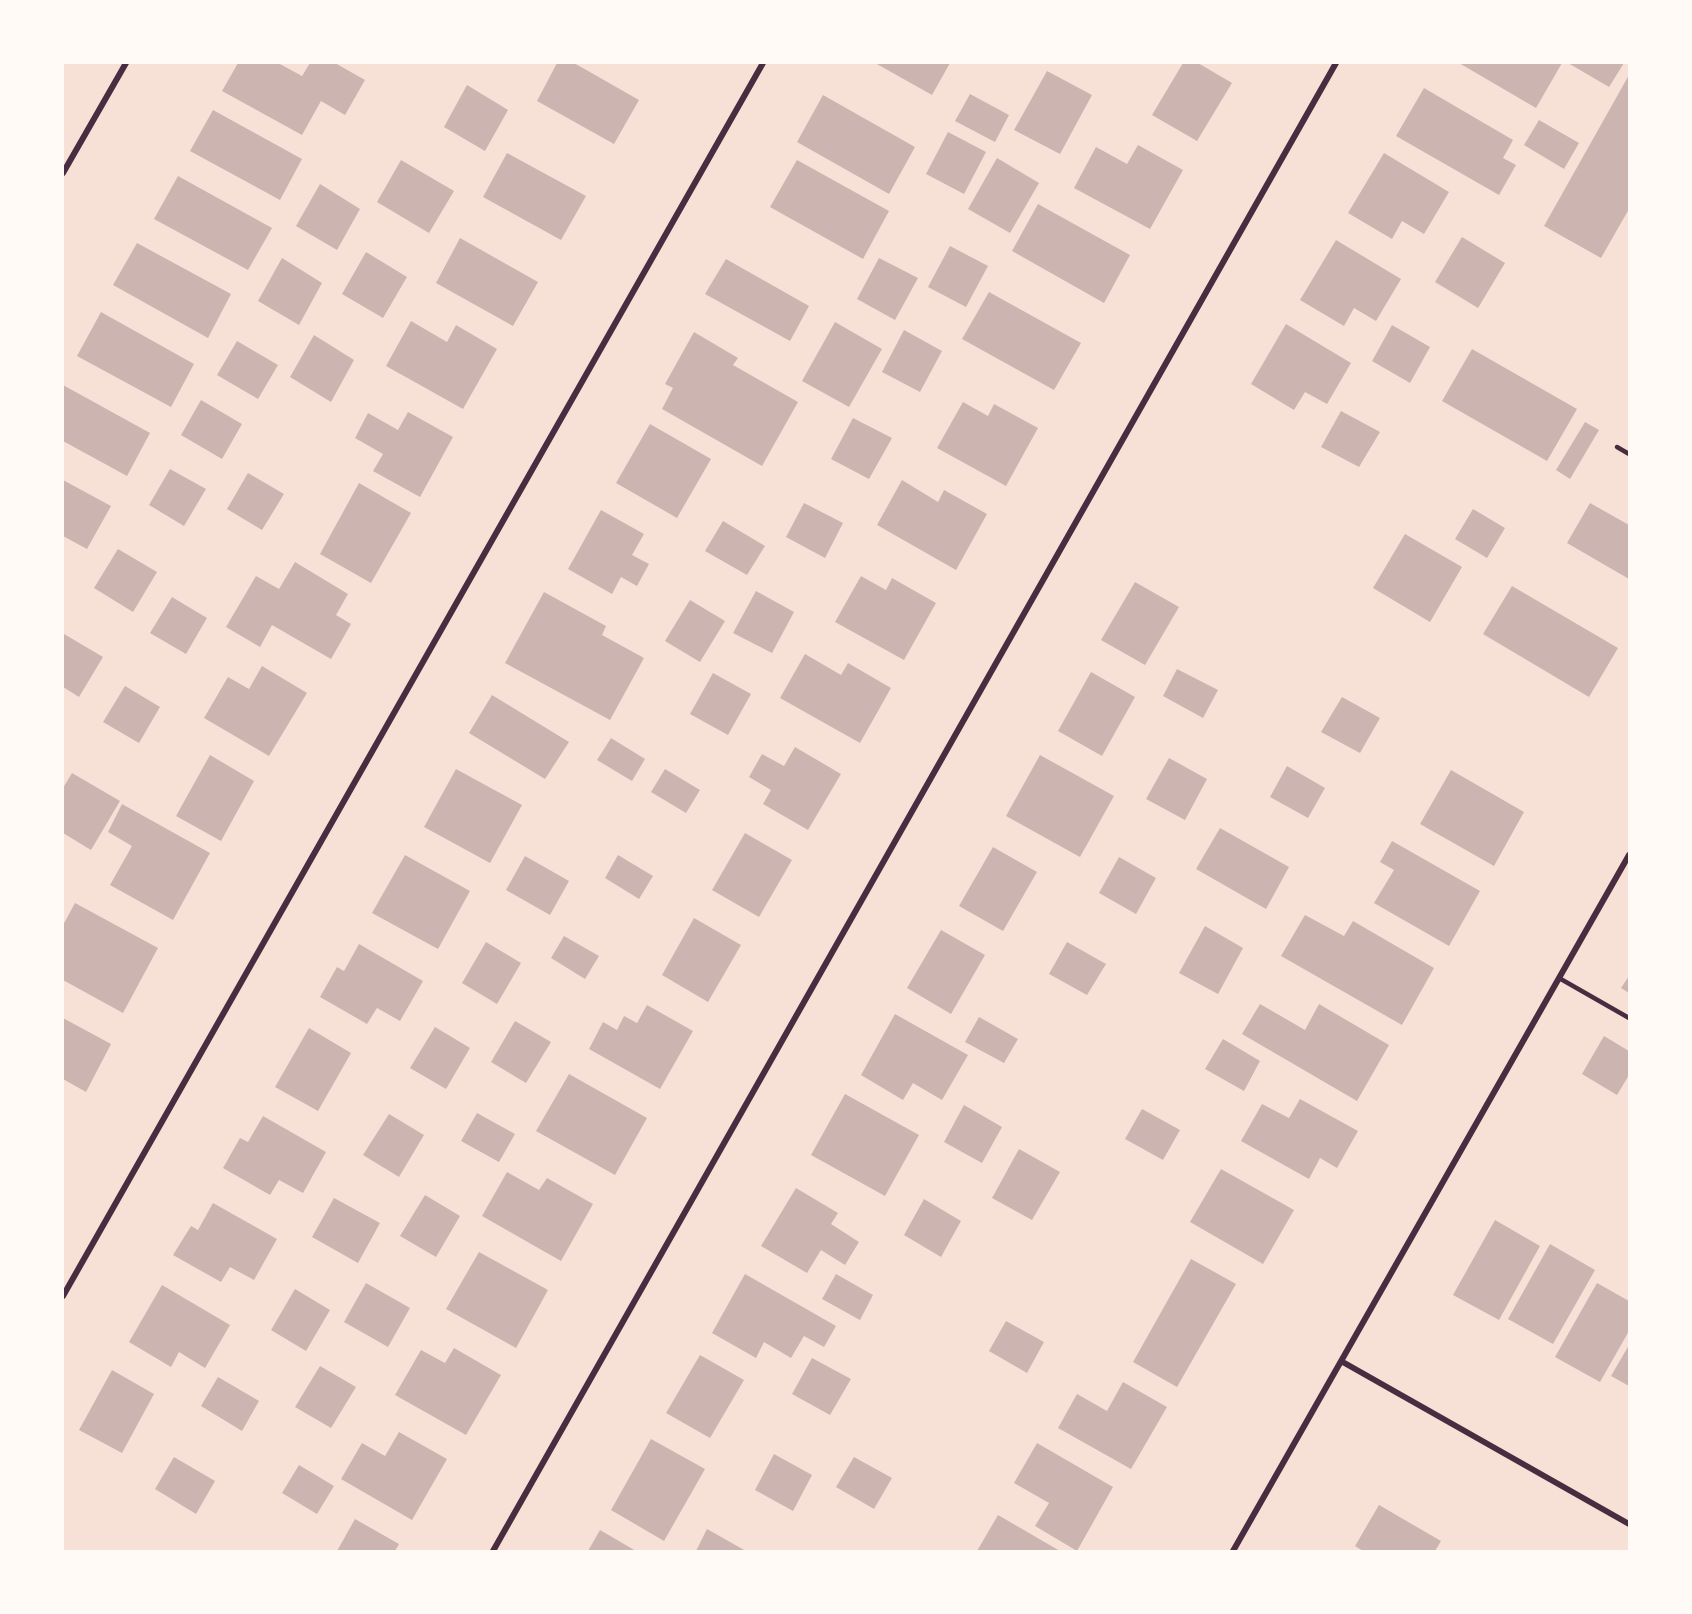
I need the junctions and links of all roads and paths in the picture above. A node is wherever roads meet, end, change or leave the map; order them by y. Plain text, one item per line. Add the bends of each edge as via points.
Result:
1 (126, 63) edge
2 (763, 63) edge
3 (1336, 63) edge
4 (63, 173) edge
5 (1617, 447) dead end
6 (1629, 454) edge
7 (1629, 855) edge
8 (1559, 978) junction
9 (1629, 1018) edge
10 (63, 1296) edge
11 (1341, 1361) junction
12 (1629, 1524) edge
13 (493, 1551) edge
14 (1233, 1551) edge

1 - 4 street
2 - 10 street
3 - 13 street
5 - 6 lane
7 - 8 street
8 - 9 lane
8 - 11 street
11 - 12 street
11 - 14 street

